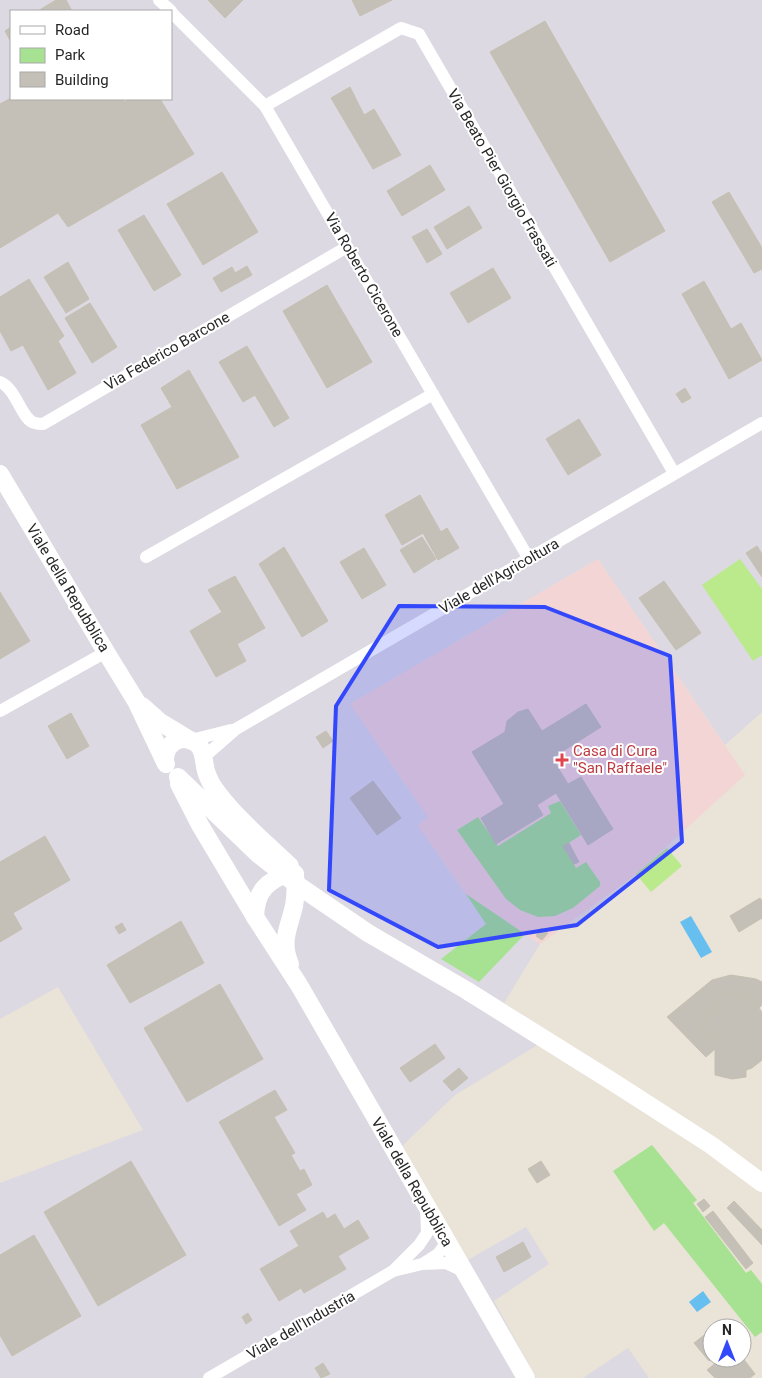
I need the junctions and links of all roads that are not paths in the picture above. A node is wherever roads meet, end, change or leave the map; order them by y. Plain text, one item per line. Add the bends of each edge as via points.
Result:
1 (160, 0) edge
2 (170, 10) edge
3 (172, 12) edge
4 (265, 106) junction
5 (347, 247) junction
6 (0, 382) edge
7 (433, 394) junction
8 (762, 423) edge
9 (674, 473) junction
10 (0, 474) edge
11 (146, 557) dead end
12 (529, 559) junction
13 (106, 652) junction
14 (136, 701) junction
15 (0, 711) edge
16 (236, 729) junction
17 (189, 740) junction
18 (204, 759) junction
19 (172, 771) junction
20 (292, 876) junction
21 (332, 909) junction
22 (256, 917) junction
23 (288, 924) junction
24 (299, 985) junction
25 (466, 990) junction
26 (711, 1145) junction
27 (762, 1171) edge
28 (762, 1183) edge
29 (426, 1205) junction
30 (447, 1242) junction
31 (419, 1245) junction
32 (422, 1264) junction
33 (393, 1271) junction
34 (463, 1271) junction
35 (209, 1378) edge
36 (526, 1378) edge

1 - 2 street, Via Roberto Cicerone
3 - 4 street, Via Roberto Cicerone
4 - 5 street, Via Roberto Cicerone
4 - 9 street, Via Beato Pier Giorgio Frassati via 401,28 418,34
5 - 6 street, Via Federico Barcone via 43,424 27,419 8,387
5 - 7 street, Via Roberto Cicerone
7 - 11 street
7 - 12 street, Via Roberto Cicerone
8 - 9 street, Viale dell'Agricoltura
9 - 12 street, Viale dell'Agricoltura
10 - 13 main road, Viale della Repubblica
12 - 16 street, Viale dell'Agricoltura
13 - 14 main road, Viale della Repubblica
13 - 15 street
14 - 17 main road, Viale della Repubblica via 160,722
14 - 19 main road, Viale della Repubblica
16 - 17 street, Viale dell'Agricoltura
16 - 18 street, Viale dell'Agricoltura
17 - 18 main road via 201,748
17 - 19 main road via 181,739 167,750 165,756
18 - 19 main road via 202,766 190,777
18 - 20 main road via 211,784 219,795
19 - 20 main road via 258,854
19 - 22 main road, Viale della Repubblica via 200,825
20 - 21 main road
20 - 22 main road via 274,879 266,886 258,897
20 - 23 main road, Viale della Repubblica via 293,908
20 - 25 main road
21 - 23 main road via 305,907
21 - 25 main road
22 - 24 main road, Viale della Repubblica
23 - 24 main road, Viale della Repubblica via 285,948
24 - 29 main road, Viale della Repubblica
25 - 26 main road
26 - 27 main road
26 - 28 main road
29 - 30 main road, Viale della Repubblica
29 - 31 street, Viale dell'Industria via 427,1233
30 - 31 street
30 - 32 street, Viale dell'Industria via 438,1254
30 - 34 main road, Viale della Repubblica
31 - 33 street, Viale dell'Industria
32 - 33 street, Viale dell'Industria
32 - 34 street, Viale dell'Industria via 446,1263
33 - 35 street, Viale dell'Industria
34 - 36 main road, Viale della Repubblica

